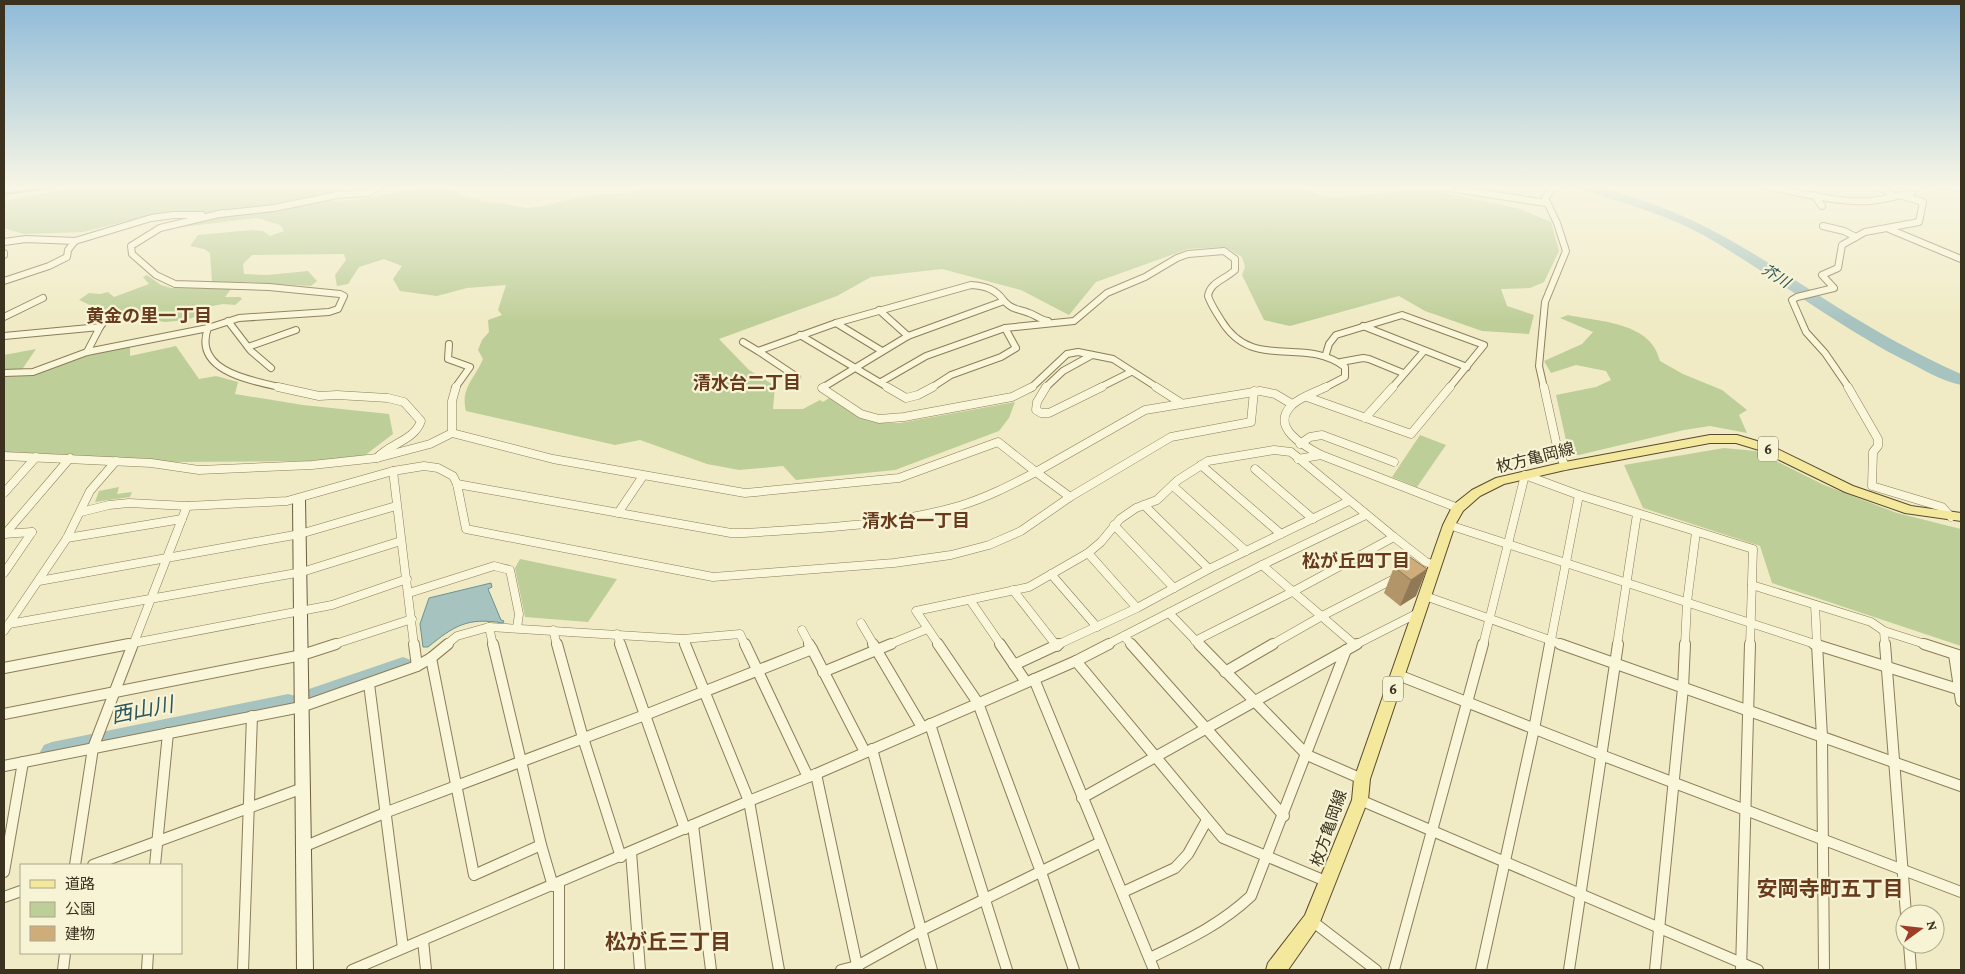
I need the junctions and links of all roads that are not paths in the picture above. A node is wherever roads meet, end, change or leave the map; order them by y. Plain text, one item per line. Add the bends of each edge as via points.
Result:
1 (107, 231) edge
2 (152, 231) edge
3 (1560, 231) edge
4 (1845, 231) edge
5 (1869, 231) edge
6 (1894, 231) edge
7 (1856, 237) junction
8 (76, 241) junction
9 (4, 242) edge
10 (1961, 259) edge
11 (4, 281) edge
12 (43, 298) dead end
13 (1004, 301) junction
14 (879, 310) junction
15 (4, 317) edge
16 (107, 318) dead end
17 (228, 321) junction
18 (1055, 322) junction
19 (836, 323) junction
20 (1363, 326) junction
21 (100, 327) junction
22 (208, 328) junction
23 (1005, 328) junction
24 (296, 330) dead end
25 (800, 335) junction
26 (4, 336) edge
27 (908, 336) junction
28 (743, 342) dead end
29 (450, 344) dead end
30 (248, 347) junction
31 (758, 351) junction
32 (882, 351) junction
33 (1424, 351) junction
34 (87, 352) junction
35 (1326, 354) junction
36 (1092, 355) junction
37 (1340, 362) junction
38 (1467, 367) junction
39 (270, 368) dead end
40 (854, 368) junction
41 (1131, 372) junction
42 (4, 373) edge
43 (1404, 373) junction
44 (797, 377) dead end
45 (881, 382) junction
46 (1254, 391) junction
47 (1307, 397) junction
48 (1181, 403) junction
49 (1292, 404) junction
50 (1365, 418) junction
51 (452, 433) junction
52 (1300, 444) junction
53 (4, 456) edge
54 (1321, 456) junction
55 (36, 457) junction
56 (70, 458) junction
57 (377, 458) junction
58 (1298, 459) junction
59 (116, 462) junction
60 (1394, 462) dead end
61 (1201, 465) junction
62 (1565, 466) junction
63 (1255, 469) dead end
64 (393, 471) junction
65 (1036, 472) junction
66 (1525, 475) junction
67 (643, 476) junction
68 (457, 484) junction
69 (1173, 486) junction
70 (4, 492) edge
71 (1579, 495) junction
72 (1070, 497) junction
73 (299, 498) junction
74 (1349, 501) junction
75 (1144, 505) junction
76 (187, 506) junction
77 (396, 506) junction
78 (1458, 508) junction
79 (81, 512) junction
80 (618, 513) junction
81 (1637, 514) junction
82 (1366, 515) junction
83 (1956, 517) edge
84 (182, 519) junction
85 (1313, 519) junction
86 (1114, 525) junction
87 (1449, 525) junction
88 (1696, 532) junction
89 (4, 534) edge
90 (300, 534) junction
91 (1280, 534) junction
92 (67, 538) junction
93 (1394, 538) junction
94 (401, 541) junction
95 (1509, 544) junction
96 (1246, 551) junction
97 (1088, 553) junction
98 (166, 558) junction
99 (1565, 562) junction
100 (1430, 564) junction
101 (1262, 565) junction
102 (1418, 567) edge
103 (1209, 569) junction
104 (302, 572) junction
105 (4, 573) edge
106 (1052, 574) junction
107 (1400, 576) edge
108 (407, 578) junction
109 (39, 581) junction
110 (1626, 582) junction
111 (1752, 585) junction
112 (1174, 588) junction
113 (1012, 590) junction
114 (1294, 591) junction
115 (409, 593) junction
116 (1425, 596) junction
117 (149, 599) junction
118 (970, 600) junction
119 (1687, 602) junction
120 (1815, 605) junction
121 (1138, 608) junction
122 (302, 611) junction
123 (1169, 613) junction
124 (1418, 613) junction
125 (1322, 616) junction
126 (412, 619) junction
127 (1490, 619) junction
128 (861, 623) dead end
129 (1752, 623) junction
130 (488, 627) junction
131 (1097, 627) junction
132 (6, 628) edge
133 (517, 628) junction
134 (927, 629) junction
135 (553, 630) junction
136 (802, 630) dead end
137 (1884, 631) junction
138 (617, 634) junction
139 (1124, 636) junction
140 (683, 639) junction
141 (1195, 641) junction
142 (1551, 641) junction
143 (132, 644) junction
144 (1817, 645) junction
145 (1057, 646) junction
146 (1350, 648) junction
147 (812, 649) junction
148 (876, 650) junction
149 (1958, 655) edge
150 (302, 656) junction
151 (431, 658) junction
152 (1076, 661) junction
153 (1614, 664) junction
154 (1014, 665) junction
155 (417, 666) junction
156 (1886, 666) junction
157 (4, 668) edge
158 (759, 669) junction
159 (823, 672) junction
160 (1225, 672) junction
161 (1398, 676) junction
162 (1030, 681) junction
163 (370, 684) junction
164 (1683, 688) junction
165 (1960, 690) edge
166 (114, 691) junction
167 (704, 691) junction
168 (1961, 701) edge
169 (1254, 702) junction
170 (978, 703) junction
171 (1467, 703) junction
172 (301, 707) junction
173 (1749, 711) junction
174 (4, 714) edge
175 (645, 714) junction
176 (252, 716) junction
177 (926, 726) junction
178 (1207, 728) junction
179 (1534, 729) junction
180 (168, 733) junction
181 (1822, 737) junction
182 (583, 738) junction
183 (93, 748) junction
184 (868, 751) junction
185 (1307, 755) junction
186 (1601, 755) junction
187 (1156, 756) junction
188 (521, 761) junction
189 (24, 762) junction
190 (1896, 762) junction
191 (4, 766) edge
192 (812, 776) junction
193 (1362, 779) junction
194 (1672, 780) junction
195 (456, 786) junction
196 (1961, 786) edge
197 (302, 788) junction
198 (1082, 798) junction
199 (1360, 800) junction
200 (749, 801) junction
201 (248, 808) junction
202 (1744, 808) junction
203 (387, 812) junction
204 (1284, 816) junction
205 (1207, 820) junction
206 (689, 827) junction
207 (1434, 832) junction
208 (1822, 838) junction
209 (1101, 842) junction
210 (156, 843) junction
211 (541, 846) junction
212 (303, 847) junction
213 (626, 854) junction
214 (1268, 858) junction
215 (1504, 863) junction
216 (75, 864) edge
217 (95, 864) edge
218 (154, 864) edge
219 (1902, 869) junction
220 (4, 872) edge
221 (1041, 872) junction
222 (1328, 882) junction
223 (556, 885) junction
224 (20, 891) edge
225 (1123, 892) junction
226 (1961, 892) edge
227 (1580, 894) junction
228 (4, 897) edge
229 (985, 900) junction
230 (1905, 904) edge
231 (1312, 921) junction
232 (1659, 928) junction
233 (922, 930) junction
234 (423, 940) junction
235 (403, 948) junction
236 (65, 954) edge
237 (148, 954) edge
238 (1909, 954) edge
239 (1150, 958) junction
240 (1741, 967) edge
241 (857, 968) edge
242 (63, 970) edge
243 (147, 970) edge
244 (243, 970) edge
245 (305, 970) edge
246 (352, 970) edge
247 (426, 970) edge
248 (560, 970) edge
249 (640, 970) edge
250 (711, 970) edge
251 (779, 970) edge
252 (841, 970) edge
253 (932, 970) edge
254 (1007, 970) edge
255 (1074, 970) edge
256 (1154, 970) edge
257 (1274, 970) edge
258 (1376, 970) edge
259 (1394, 970) edge
260 (1481, 970) edge
261 (1569, 970) edge
262 (1655, 970) edge
263 (1758, 970) edge
264 (1824, 970) edge
265 (1911, 970) edge

1 - 8 street
2 - 17 street via 131,246 132,254 156,275 175,284 269,287 344,296 338,309 329,312
3 - 62 street via 1566,251 1545,302 1539,366 1558,451
4 - 7 street
5 - 7 street
6 - 10 street
7 - 83 street via 1840,248 1838,268 1822,275 1834,288 1792,300 1806,332 1817,342 1852,393 1878,439 1878,446 1873,452 1872,486 1942,507
8 - 9 street via 26,239
8 - 11 street via 68,250 67,257
12 - 15 street
13 - 14 street via 992,288 972,285
13 - 18 street via 1012,309
13 - 27 street
14 - 19 street
14 - 27 street
16 - 21 street
17 - 22 street
17 - 30 street
18 - 23 street
18 - 35 street via 1074,322 1107,293 1145,277 1177,258 1224,251 1235,259 1235,270 1215,283 1208,297 1233,337 1260,350
19 - 25 street
19 - 32 street
20 - 33 street
20 - 35 street via 1336,335
20 - 38 street via 1402,315 1484,345
21 - 26 street
21 - 34 street
22 - 34 street
22 - 57 street via 204,339 210,357 220,368 250,380 318,396 337,394 404,402 421,421 419,428 414,435 386,448
23 - 45 street via 926,356
23 - 45 street via 1016,348 952,374 914,398 906,398
24 - 30 street
25 - 31 street
25 - 40 street
27 - 32 street
28 - 31 street
29 - 51 street via 448,359 470,367 455,388
30 - 39 street
31 - 44 street
32 - 40 street
33 - 38 street
33 - 43 street
34 - 42 street via 34,372
35 - 37 street
36 - 40 street via 1067,354 1031,388 1012,397 879,419 861,414 822,388
36 - 41 street via 1113,359
36 - 41 street via 1061,370 1044,388 1035,404 1036,410 1049,413
37 - 43 street via 1363,358
37 - 47 street via 1345,367 1345,377
38 - 50 street via 1411,434
40 - 45 street
41 - 48 street
43 - 50 street
46 - 48 street
46 - 49 street via 1275,394
46 - 72 street via 1251,422 1171,437
47 - 49 street
47 - 50 street
48 - 65 street via 1135,414
49 - 52 street via 1284,419 1285,428
51 - 57 street via 430,444
51 - 67 street via 553,459
52 - 54 street
52 - 60 street via 1314,435 1322,436
53 - 55 street
54 - 58 street
54 - 78 street
55 - 56 street
55 - 70 street
56 - 59 street
56 - 89 street
57 - 59 street via 312,465 199,470
58 - 61 street via 1291,452 1274,450 1208,461
58 - 74 street
59 - 79 street via 90,491
61 - 69 street
61 - 91 street
62 - 66 main road, 枚方亀岡線 / 6
62 - 83 main road, 枚方亀岡線 / 6 via 1710,439 1737,439 1763,447 1849,488 1910,510
63 - 85 street
64 - 68 street via 438,468 453,476
64 - 73 street
64 - 77 street
65 - 67 street via 998,442 899,478 832,486 745,493
65 - 72 street
65 - 80 street via 960,506 879,521 731,533
66 - 71 street
66 - 78 main road, 枚方亀岡線 / 6 via 1500,481 1476,493
66 - 95 street
67 - 80 street
68 - 72 street via 466,529 713,577 894,563 951,555 989,545 1021,531
68 - 80 street
69 - 75 street via 1157,500
69 - 96 street
71 - 81 street
71 - 99 street
73 - 76 street via 287,502
73 - 90 street
74 - 82 street
74 - 85 street
75 - 86 street
75 - 103 street
76 - 79 street via 129,503
76 - 84 street
77 - 90 street
77 - 94 street
78 - 87 main road, 枚方亀岡線 / 6
79 - 92 street
81 - 88 street
81 - 110 street
82 - 93 street
82 - 101 street
84 - 92 street
84 - 98 street
85 - 91 street
86 - 97 street
86 - 112 street
87 - 95 street
87 - 100 main road, 枚方亀岡線 / 6
88 - 111 street via 1753,549
88 - 119 street
89 - 105 street via 32,532
90 - 98 street
90 - 104 street
91 - 96 street
92 - 109 street
93 - 100 street
93 - 114 street
94 - 104 street
94 - 108 street
95 - 99 street
95 - 127 street
96 - 103 street
97 - 106 street
97 - 121 street
98 - 109 street
98 - 117 street
99 - 110 street
99 - 142 street
100 - 102 street
100 - 116 main road, 枚方亀岡線 / 6
101 - 114 street
101 - 123 street
103 - 112 street
104 - 117 street
104 - 122 street
106 - 113 street via 1030,587
106 - 131 street
107 - 125 street
108 - 115 street
108 - 122 street via 332,605
109 - 132 street
110 - 119 street
110 - 153 street
111 - 120 street
111 - 129 street
112 - 121 street
113 - 118 street
113 - 145 street
114 - 125 street
114 - 141 street
115 - 126 street
115 - 133 street via 494,566 510,570 519,614
116 - 124 main road, 枚方亀岡線 / 6
116 - 127 street
117 - 132 street
117 - 143 street
118 - 134 street via 916,611
118 - 154 street
119 - 129 street
119 - 164 street
120 - 137 street via 1871,622
120 - 144 street
121 - 131 street
122 - 143 street
122 - 150 street
123 - 139 street
123 - 141 street
124 - 146 street
124 - 161 main road, 枚方亀岡線 / 6
125 - 146 street
125 - 160 street
126 - 150 street
126 - 155 street
127 - 142 street
127 - 171 street
128 - 148 street
129 - 144 street
129 - 173 street
130 - 133 street
130 - 151 street via 457,636
130 - 188 street
131 - 145 street
133 - 135 street
134 - 148 street
134 - 170 street
135 - 138 street
135 - 182 street
136 - 147 street
137 - 149 street
137 - 156 street
138 - 140 street
138 - 175 street
139 - 152 street
139 - 178 street
140 - 158 street via 740,634
140 - 167 street
141 - 160 street
142 - 153 street
142 - 179 street
143 - 157 street
143 - 166 street
144 - 156 street
144 - 181 street
145 - 154 street
146 - 169 street
146 - 185 street
147 - 158 street
147 - 159 street
148 - 159 street
148 - 177 street
149 - 165 street
150 - 166 street
150 - 172 street
151 - 155 street
151 - 195 street
152 - 162 street
152 - 187 street
153 - 164 street
153 - 186 street
154 - 162 street
155 - 163 street
156 - 165 street
156 - 190 street
158 - 167 street
158 - 192 street
159 - 184 street
160 - 169 street
161 - 171 street
161 - 193 main road, 枚方亀岡線 / 6
162 - 170 street
162 - 198 street
163 - 172 street
163 - 203 street
164 - 173 street
164 - 194 street
165 - 168 street
166 - 174 street
166 - 183 street
167 - 175 street
167 - 200 street
169 - 178 street
169 - 185 street
170 - 177 street
170 - 221 street
171 - 179 street
171 - 207 street
172 - 176 street
172 - 197 street
173 - 181 street
173 - 202 street
175 - 182 street
175 - 206 street
176 - 180 street
176 - 201 street
177 - 184 street
177 - 229 street
178 - 187 street
178 - 204 street
179 - 186 street
179 - 215 street
180 - 183 street
180 - 210 street
181 - 190 street
181 - 208 street
182 - 188 street
182 - 213 street
183 - 189 street
183 - 216 street
184 - 192 street
184 - 233 street
185 - 193 street
185 - 204 street
186 - 194 street
186 - 227 street
187 - 198 street
187 - 205 street
188 - 195 street
188 - 211 street
189 - 191 street
189 - 220 street
190 - 196 street
190 - 219 street
192 - 200 street
192 - 241 street
193 - 199 main road, 枚方亀岡線 / 6
194 - 202 street
194 - 232 street
195 - 203 street
195 - 211 street via 474,875
197 - 201 street
197 - 212 street
198 - 209 street
199 - 207 street
199 - 222 main road, 枚方亀岡線 / 6
200 - 206 street
200 - 251 street
201 - 210 street
201 - 244 street
202 - 208 street
202 - 240 street
203 - 212 street
203 - 235 street
204 - 214 street
205 - 214 street via 1223,838
205 - 225 street via 1188,854 1175,868
206 - 213 street
206 - 250 street
207 - 215 street
207 - 259 street
208 - 219 street
208 - 264 street
209 - 221 street
209 - 225 street
210 - 217 street
210 - 218 street
211 - 223 street
212 - 245 street
213 - 223 street
213 - 249 street
214 - 222 street
214 - 239 street via 1251,896 1237,908 1206,931
215 - 227 street
215 - 260 street
219 - 226 street
219 - 230 street
221 - 229 street
221 - 255 street
222 - 231 main road, 枚方亀岡線 / 6
223 - 234 street
223 - 248 street
224 - 228 street
225 - 239 street
227 - 232 street
227 - 261 street
229 - 233 street
229 - 254 street
231 - 257 main road, 枚方亀岡線 / 6
231 - 258 street
232 - 240 street
232 - 262 street
233 - 241 street
233 - 253 street
234 - 235 street
234 - 247 street
235 - 246 street
236 - 242 street
237 - 243 street
238 - 265 street
239 - 256 street
240 - 263 street
241 - 252 street

